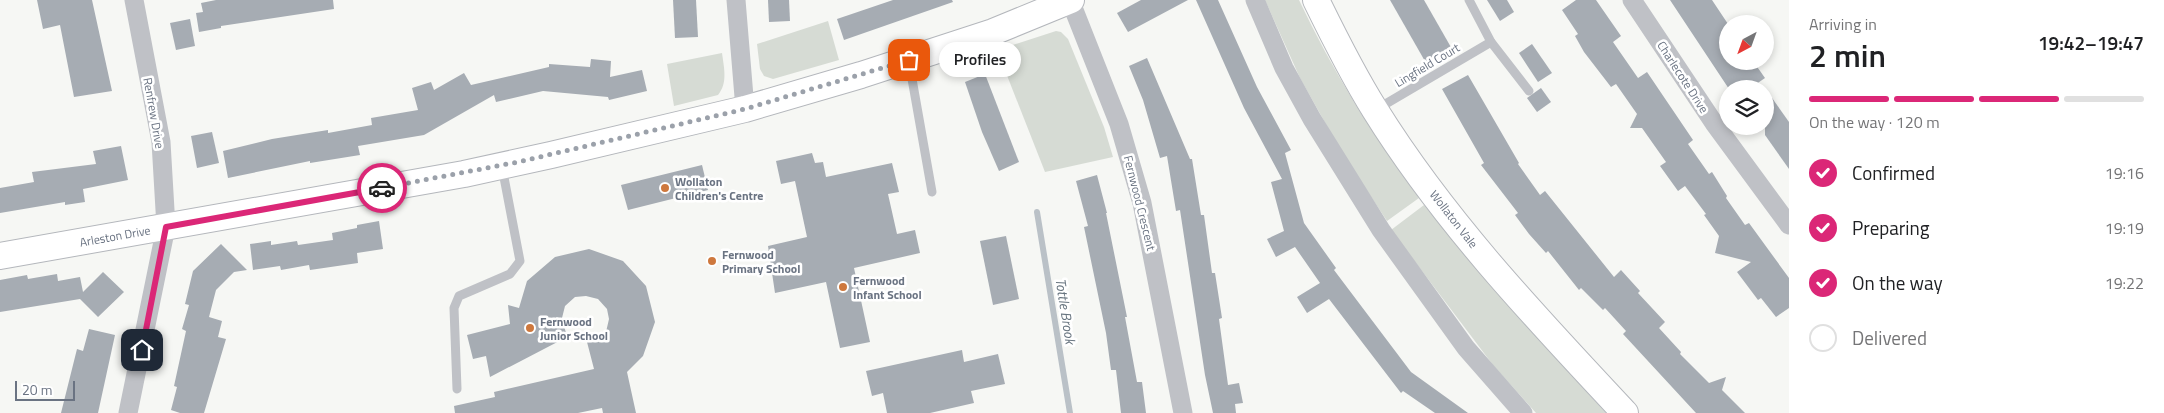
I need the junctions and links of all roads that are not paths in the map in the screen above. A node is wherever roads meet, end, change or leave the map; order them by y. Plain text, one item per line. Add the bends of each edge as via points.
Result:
1 (134, 0) edge
2 (736, 0) edge
3 (1070, 0) edge
4 (1255, 0) edge
5 (1316, 0) edge
6 (1469, 0) edge
7 (1632, 0) edge
8 (1491, 42) junction
9 (909, 60) junction
10 (1529, 91) dead end
11 (745, 109) junction
12 (1375, 110) junction
13 (502, 166) junction
14 (932, 192) dead end
15 (1789, 225) edge
16 (166, 227) junction
17 (0, 256) edge
18 (458, 390) dead end
19 (128, 413) edge
20 (1184, 413) edge
21 (1523, 413) edge
22 (1625, 413) edge

1 - 16 street, Renfrew Drive via 160,142
2 - 11 street
3 - 9 street, Arleston Drive via 993,32
3 - 20 street, Fernwood Crescent via 1118,124 1139,194
4 - 21 street via 1284,68 1381,230 1466,348
5 - 12 street, Wollaton Vale
6 - 8 lane
7 - 15 street, Charlecote Drive via 1714,124
8 - 10 lane
8 - 12 lane, Lingfield Court
9 - 11 street, Arleston Drive
9 - 14 lane
11 - 13 street, Arleston Drive
12 - 22 street, Wollaton Vale via 1432,193 1479,251
13 - 16 street, Arleston Drive
13 - 18 lane via 520,261 510,274 459,296 454,308
16 - 17 street, Arleston Drive
16 - 19 street, Renfrew Drive

